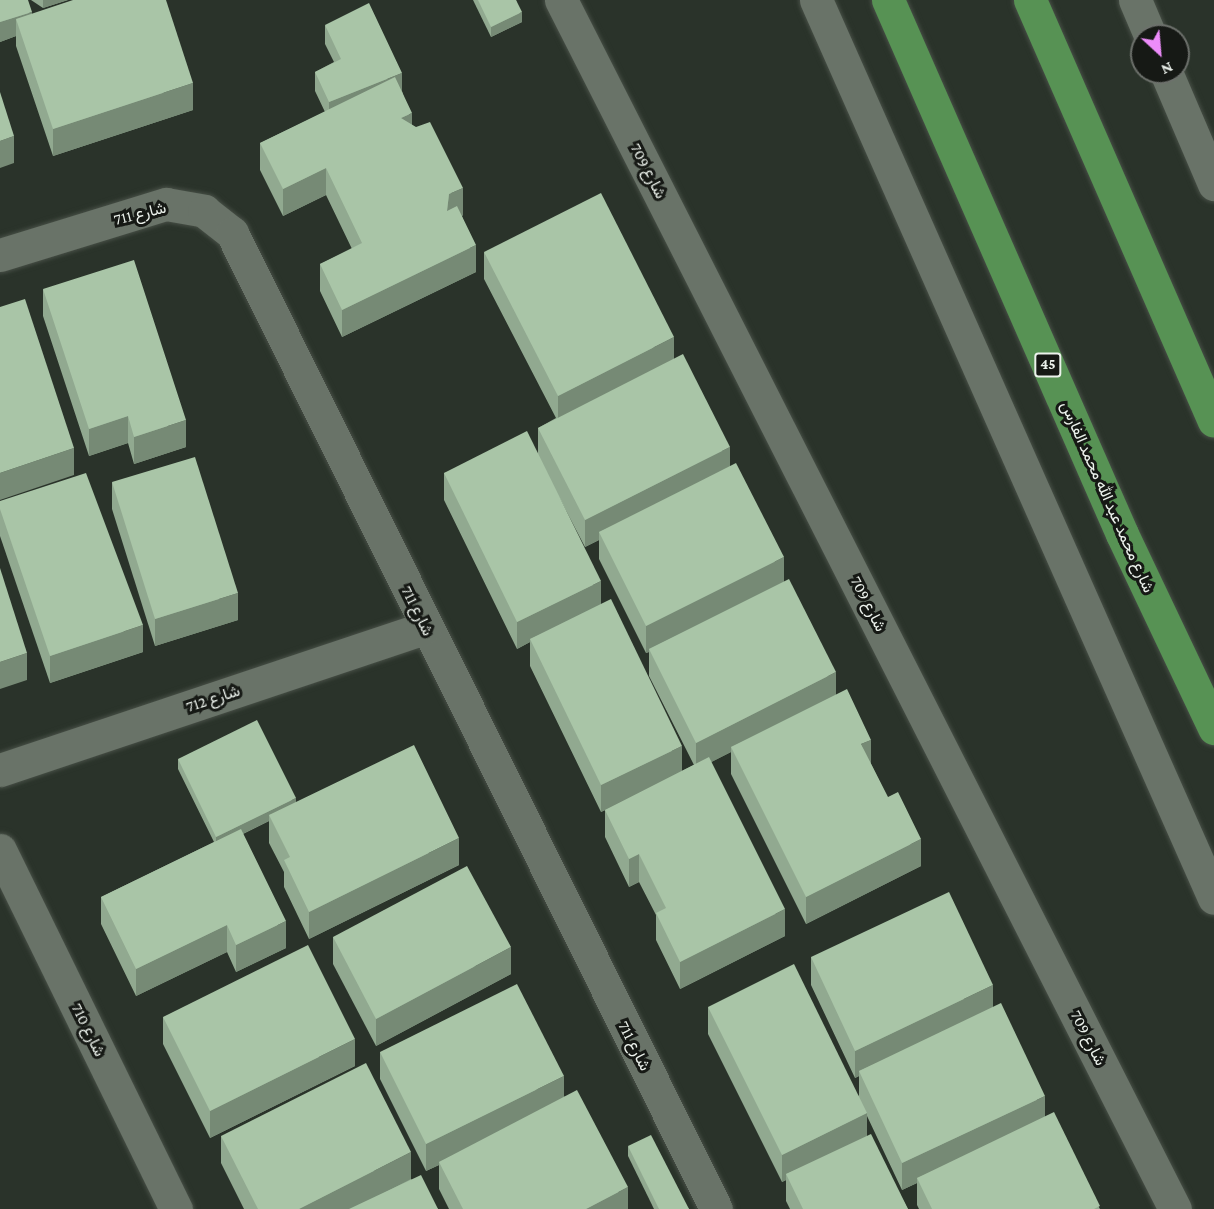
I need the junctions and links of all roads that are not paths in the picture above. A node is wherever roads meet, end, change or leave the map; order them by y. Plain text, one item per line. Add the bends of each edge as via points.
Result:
1 (561, 0) edge
2 (816, 0) edge
3 (888, 0) edge
4 (1030, 0) edge
5 (1135, 0) edge
6 (1145, 24) edge
7 (1171, 84) edge
8 (1214, 184) edge
9 (0, 255) edge
10 (1214, 421) edge
11 (425, 628) junction
12 (1214, 728) edge
13 (0, 770) edge
14 (0, 850) edge
15 (1214, 898) edge
16 (176, 1209) edge
17 (716, 1209) edge
18 (1175, 1209) edge

1 - 18 street, شارع 709
2 - 15 street
3 - 12 main road, شارع محمد عبد الله محمد الفارس / 45 via 1117,523
4 - 10 main road
5 - 6 street
7 - 8 street
9 - 11 street, شارع 711 via 166,204 204,211 232,233
11 - 13 street, شارع 712
11 - 17 street, شارع 711
14 - 16 street, شارع 710

